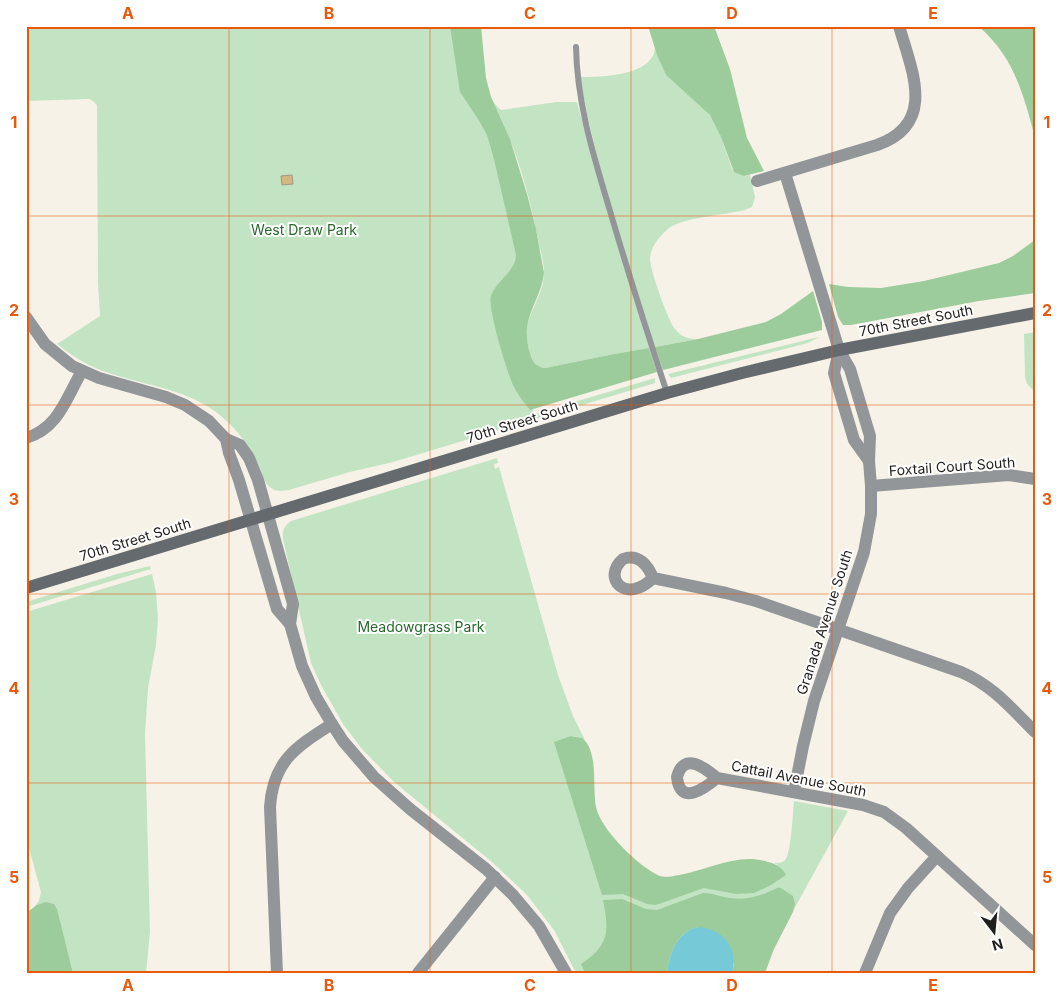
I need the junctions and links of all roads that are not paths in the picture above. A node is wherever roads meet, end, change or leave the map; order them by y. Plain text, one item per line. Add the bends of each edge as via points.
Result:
1 (899, 26) edge
2 (576, 47) dead end
3 (785, 173) junction
4 (757, 181) dead end
5 (1035, 313) edge
6 (26, 318) edge
7 (839, 350) junction
8 (82, 371) junction
9 (667, 393) junction
10 (26, 438) edge
11 (226, 439) junction
12 (1035, 479) edge
13 (872, 486) junction
14 (268, 514) junction
15 (250, 519) junction
16 (653, 578) dead end
17 (26, 588) edge
18 (290, 624) junction
19 (837, 629) junction
20 (332, 724) junction
21 (1035, 732) edge
22 (717, 778) dead end
23 (794, 792) junction
24 (937, 856) junction
25 (495, 877) junction
26 (1035, 945) edge
27 (277, 973) edge
28 (418, 973) edge
29 (566, 973) edge
30 (865, 973) edge

1 - 3 street via 916,91 914,112 906,128 883,143
2 - 9 lane via 577,85 585,124
3 - 4 street
3 - 7 street, Granada Avenue South
5 - 7 main road, 70th Street South
6 - 8 street via 52,350
7 - 9 main road, 70th Street South
7 - 13 street, Granada Avenue South via 834,373 854,440 869,461
8 - 10 street via 53,422 40,433
8 - 11 street via 185,405 209,421
9 - 14 main road, 70th Street South
11 - 14 street via 240,445 249,458
11 - 15 street
12 - 13 street, Foxtail Court South via 1009,475
13 - 19 street, Granada Avenue South via 866,544
14 - 15 main road, 70th Street South
14 - 18 street via 293,604
15 - 17 main road, 70th Street South
15 - 18 street via 277,609
16 - 19 street via 741,596
18 - 20 street via 306,676
19 - 21 street via 977,680
19 - 23 street, Granada Avenue South via 811,711
20 - 25 street via 381,783
20 - 27 street via 290,754 272,788 270,807
22 - 23 street, Cattail Avenue South
23 - 24 street, Cattail Avenue South via 879,810 906,828
24 - 26 street, Cattail Avenue South
24 - 30 street via 890,913
25 - 28 street
25 - 29 street via 536,922

